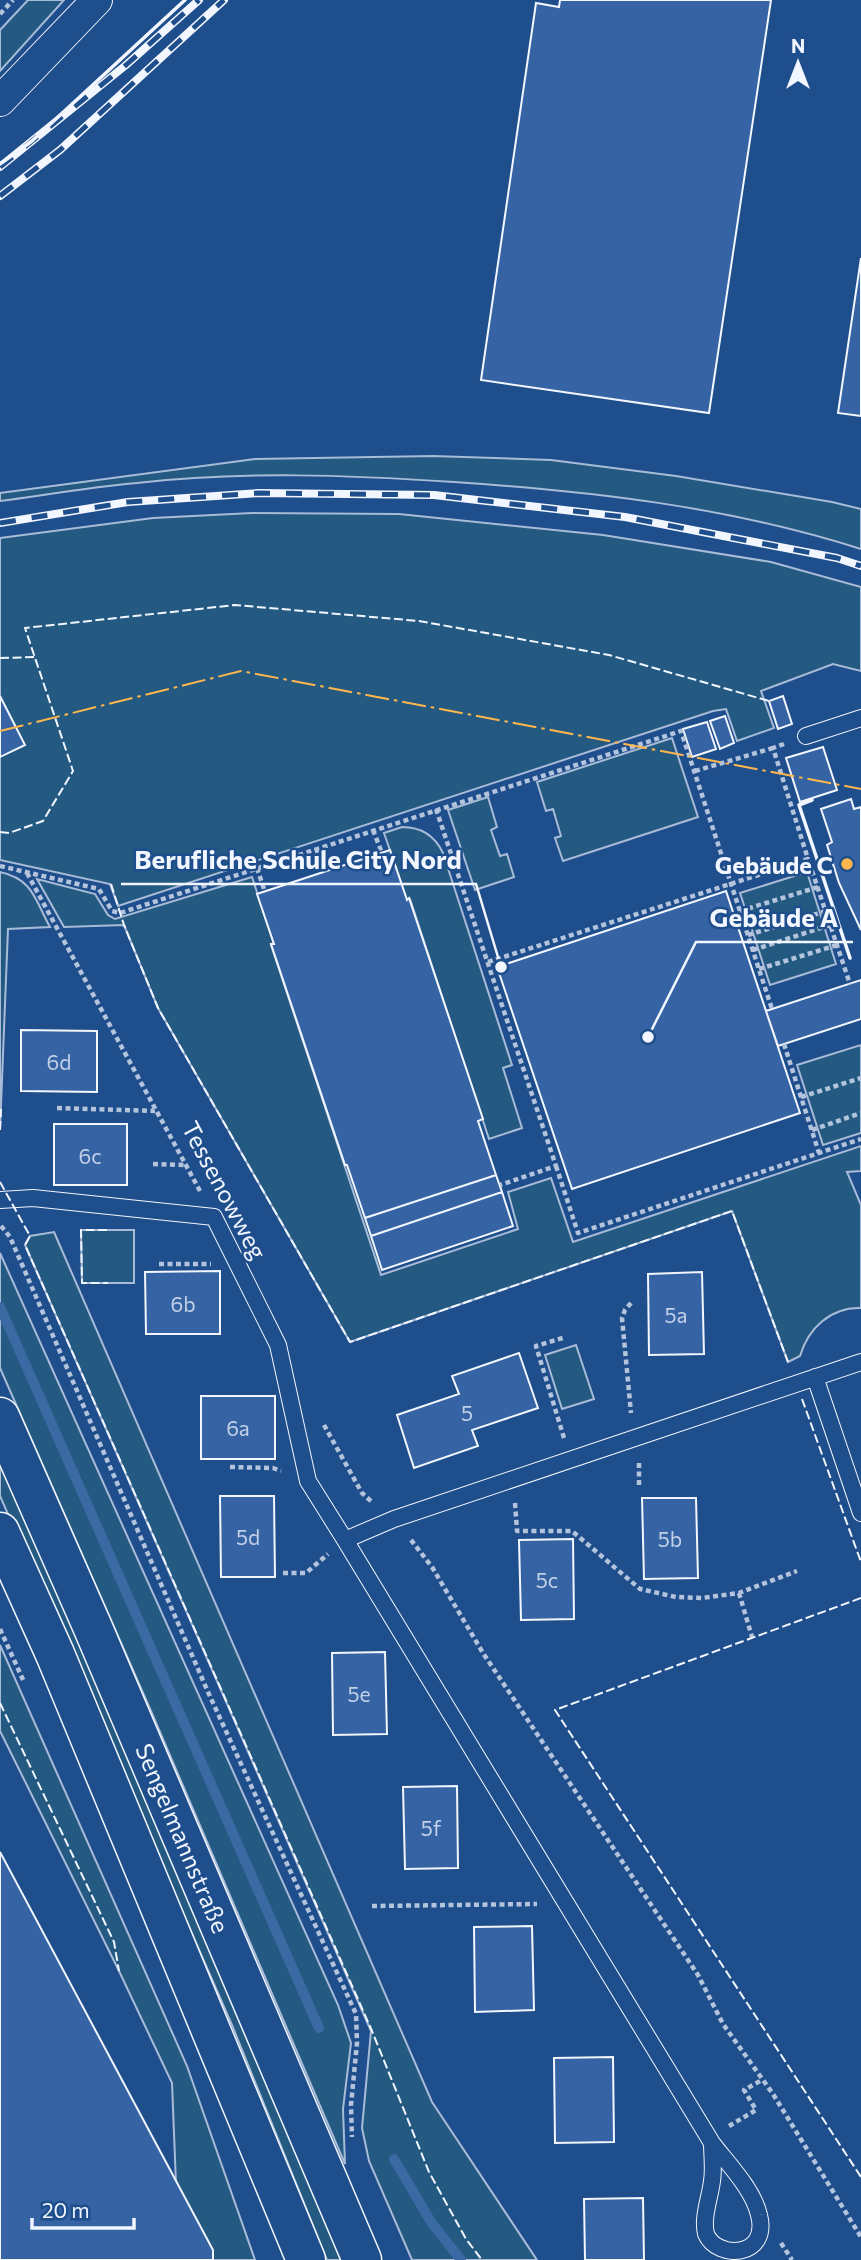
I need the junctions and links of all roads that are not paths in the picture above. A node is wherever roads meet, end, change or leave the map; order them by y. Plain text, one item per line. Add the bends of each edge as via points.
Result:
1 (97, 0) edge
2 (0, 100) edge
3 (861, 718) edge
4 (806, 736) road end
5 (0, 1200) edge
6 (861, 1362) edge
7 (815, 1377) junction
8 (0, 1417) edge
9 (861, 1513) edge
10 (0, 1532) edge
11 (345, 1540) junction
12 (712, 2143) junction
13 (306, 2260) edge
14 (362, 2260) edge

1 - 2 street
3 - 4 lane
5 - 11 lane, Tessenowweg via 33,1198 214,1217 278,1345 308,1481
6 - 7 lane
7 - 9 lane
7 - 11 lane via 394,1519
8 - 14 main road, Sengelmannstraße
10 - 13 main road, Sengelmannstraße
11 - 12 lane, Tessenowweg
12 - 12 lane, Tessenowweg via 706,2233 723,2256 738,2258 756,2246 759,2214 746,2188

